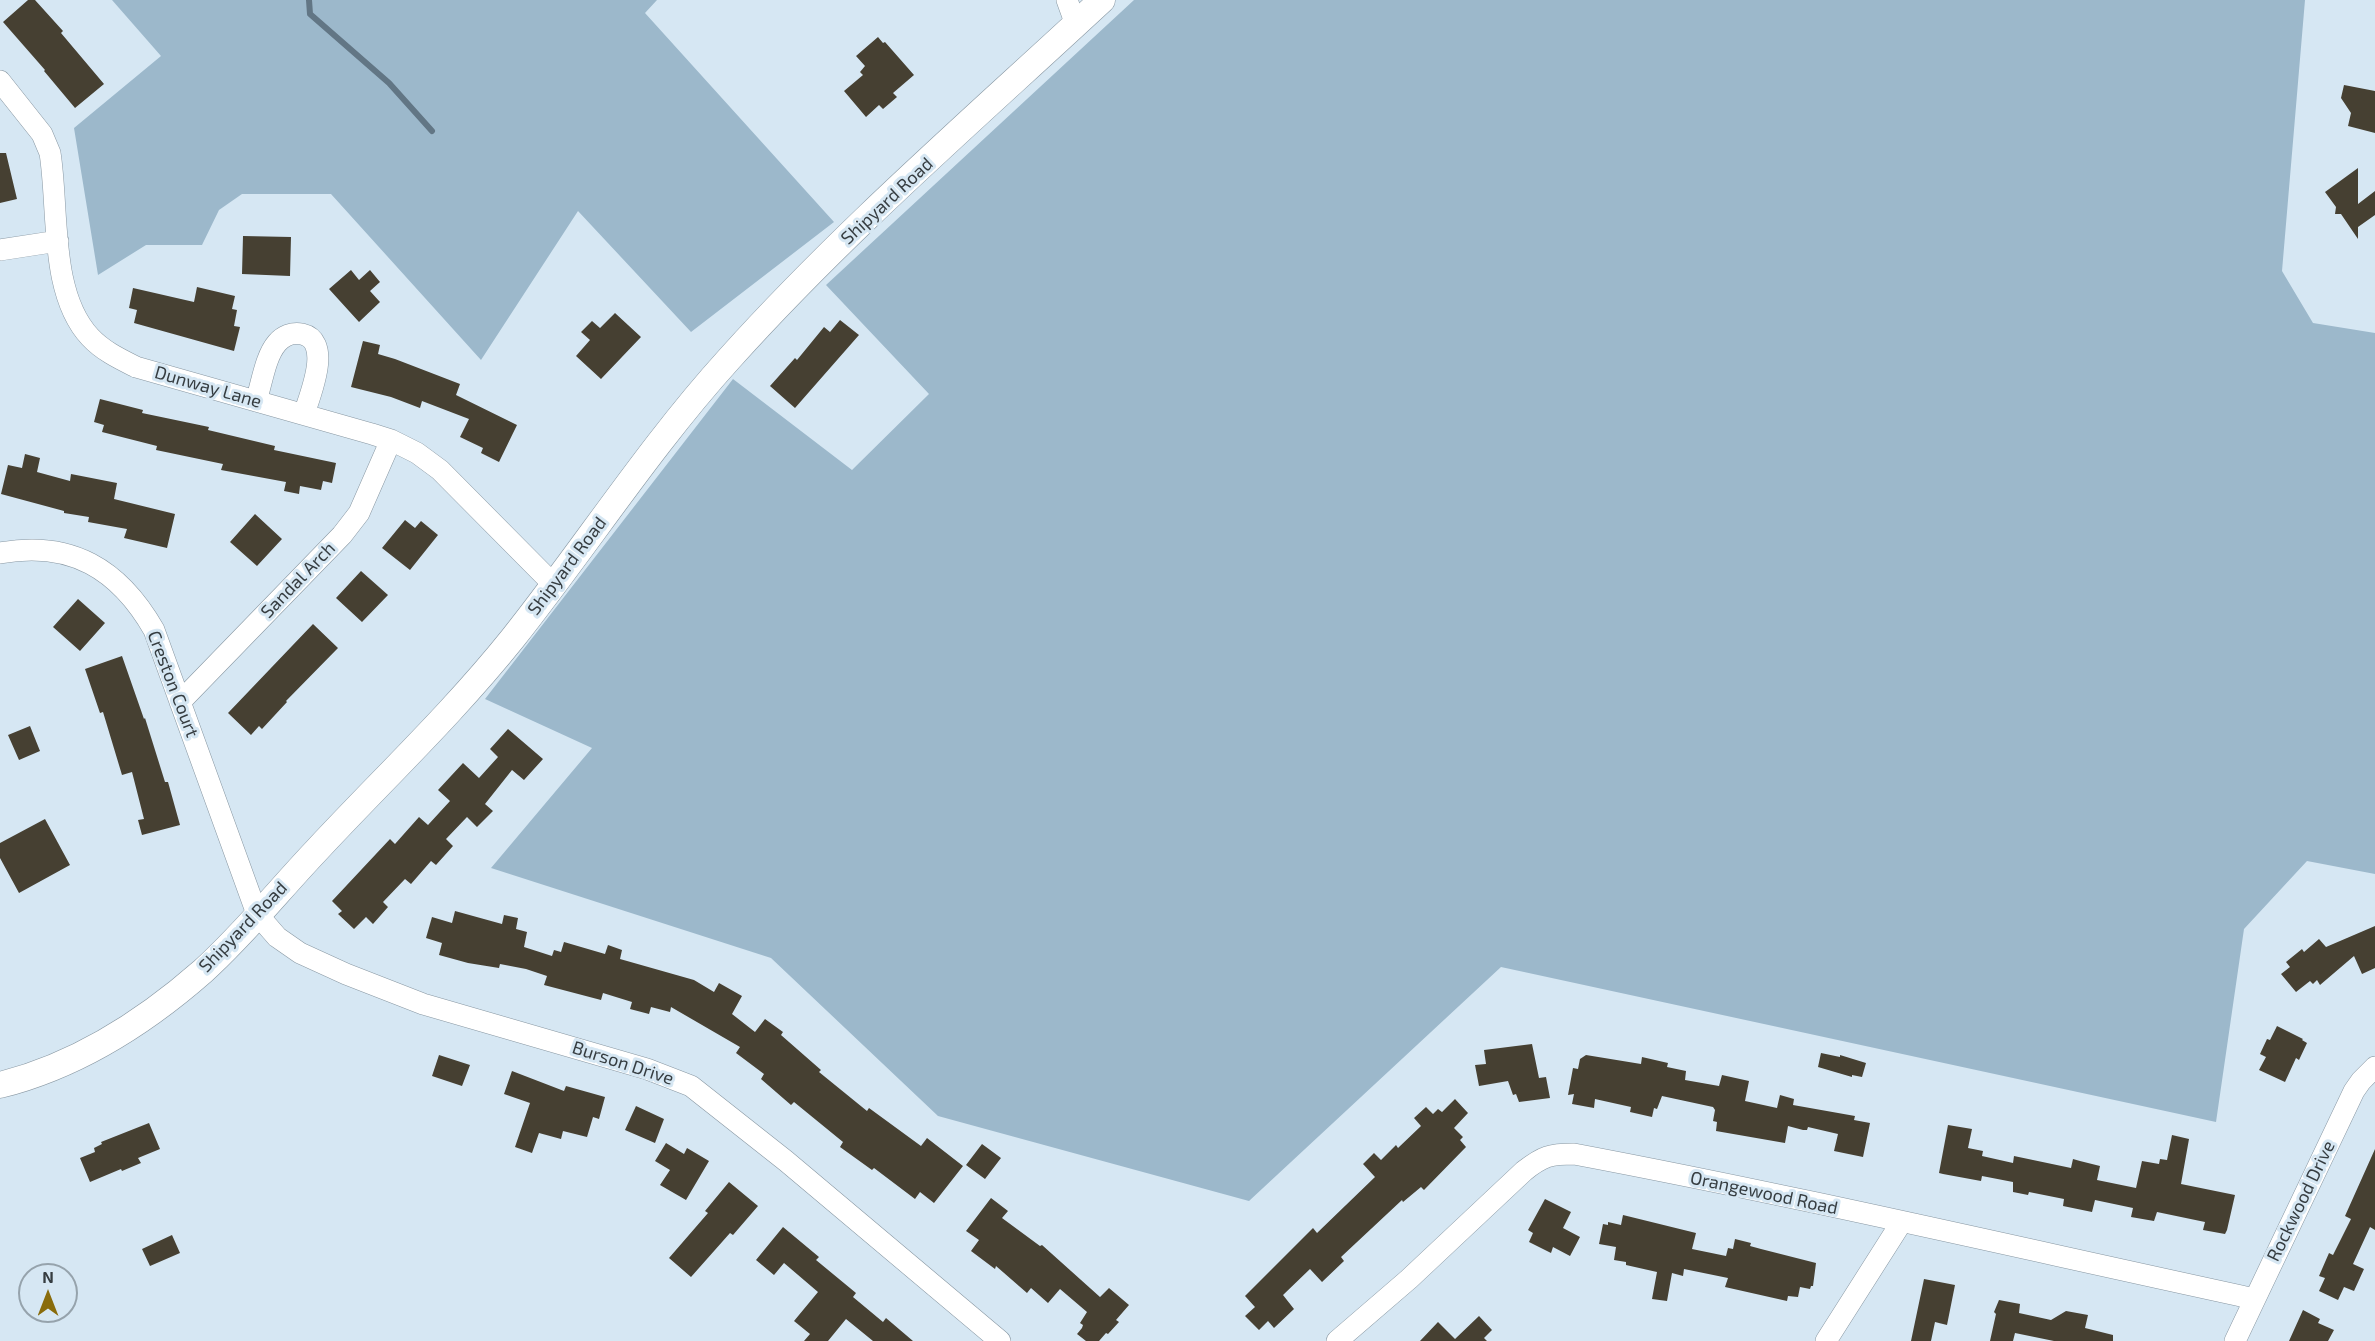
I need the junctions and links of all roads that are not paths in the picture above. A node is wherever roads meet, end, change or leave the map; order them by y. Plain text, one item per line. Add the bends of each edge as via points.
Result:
1 (1067, 0) edge
2 (1102, 0) edge
3 (1076, 25) junction
4 (0, 81) edge
5 (58, 241) junction
6 (0, 250) edge
7 (256, 400) junction
8 (304, 414) junction
9 (391, 440) junction
10 (0, 553) edge
11 (554, 585) junction
12 (180, 702) junction
13 (257, 914) junction
14 (2375, 1067) edge
15 (0, 1085) edge
16 (1901, 1223) junction
17 (2255, 1299) junction
18 (1000, 1341) edge
19 (1337, 1341) edge
20 (1826, 1341) edge
21 (2235, 1341) edge

1 - 3 street
2 - 3 street, Shipyard Road
3 - 11 street, Shipyard Road via 788,295 690,404
4 - 5 street, Dunway Lane via 42,134 50,153
5 - 6 street
5 - 7 street, Dunway Lane via 64,283 74,313 90,337 113,356 136,367
7 - 8 street, Dunway Lane
7 - 8 street via 276,344 293,333 303,334 312,339 318,358
8 - 9 street, Dunway Lane
9 - 11 street, Dunway Lane via 440,470
9 - 12 street, Sandal Arch via 359,513 342,535
10 - 12 street, Creston Court via 42,550 69,555 117,580 139,604 154,630
11 - 13 street, Shipyard Road via 465,693
12 - 13 street, Creston Court
13 - 15 street, Shipyard Road via 206,969 126,1029 57,1066
13 - 18 street, Burson Drive via 277,937 300,953 346,974 423,1004 647,1069 691,1086
14 - 17 street, Rockwood Drive via 2354,1091
16 - 17 street, Orangewood Road
16 - 19 street, Orangewood Road via 1738,1185 1574,1154 1552,1154 1524,1171
16 - 20 street
17 - 21 street, Rockwood Drive

